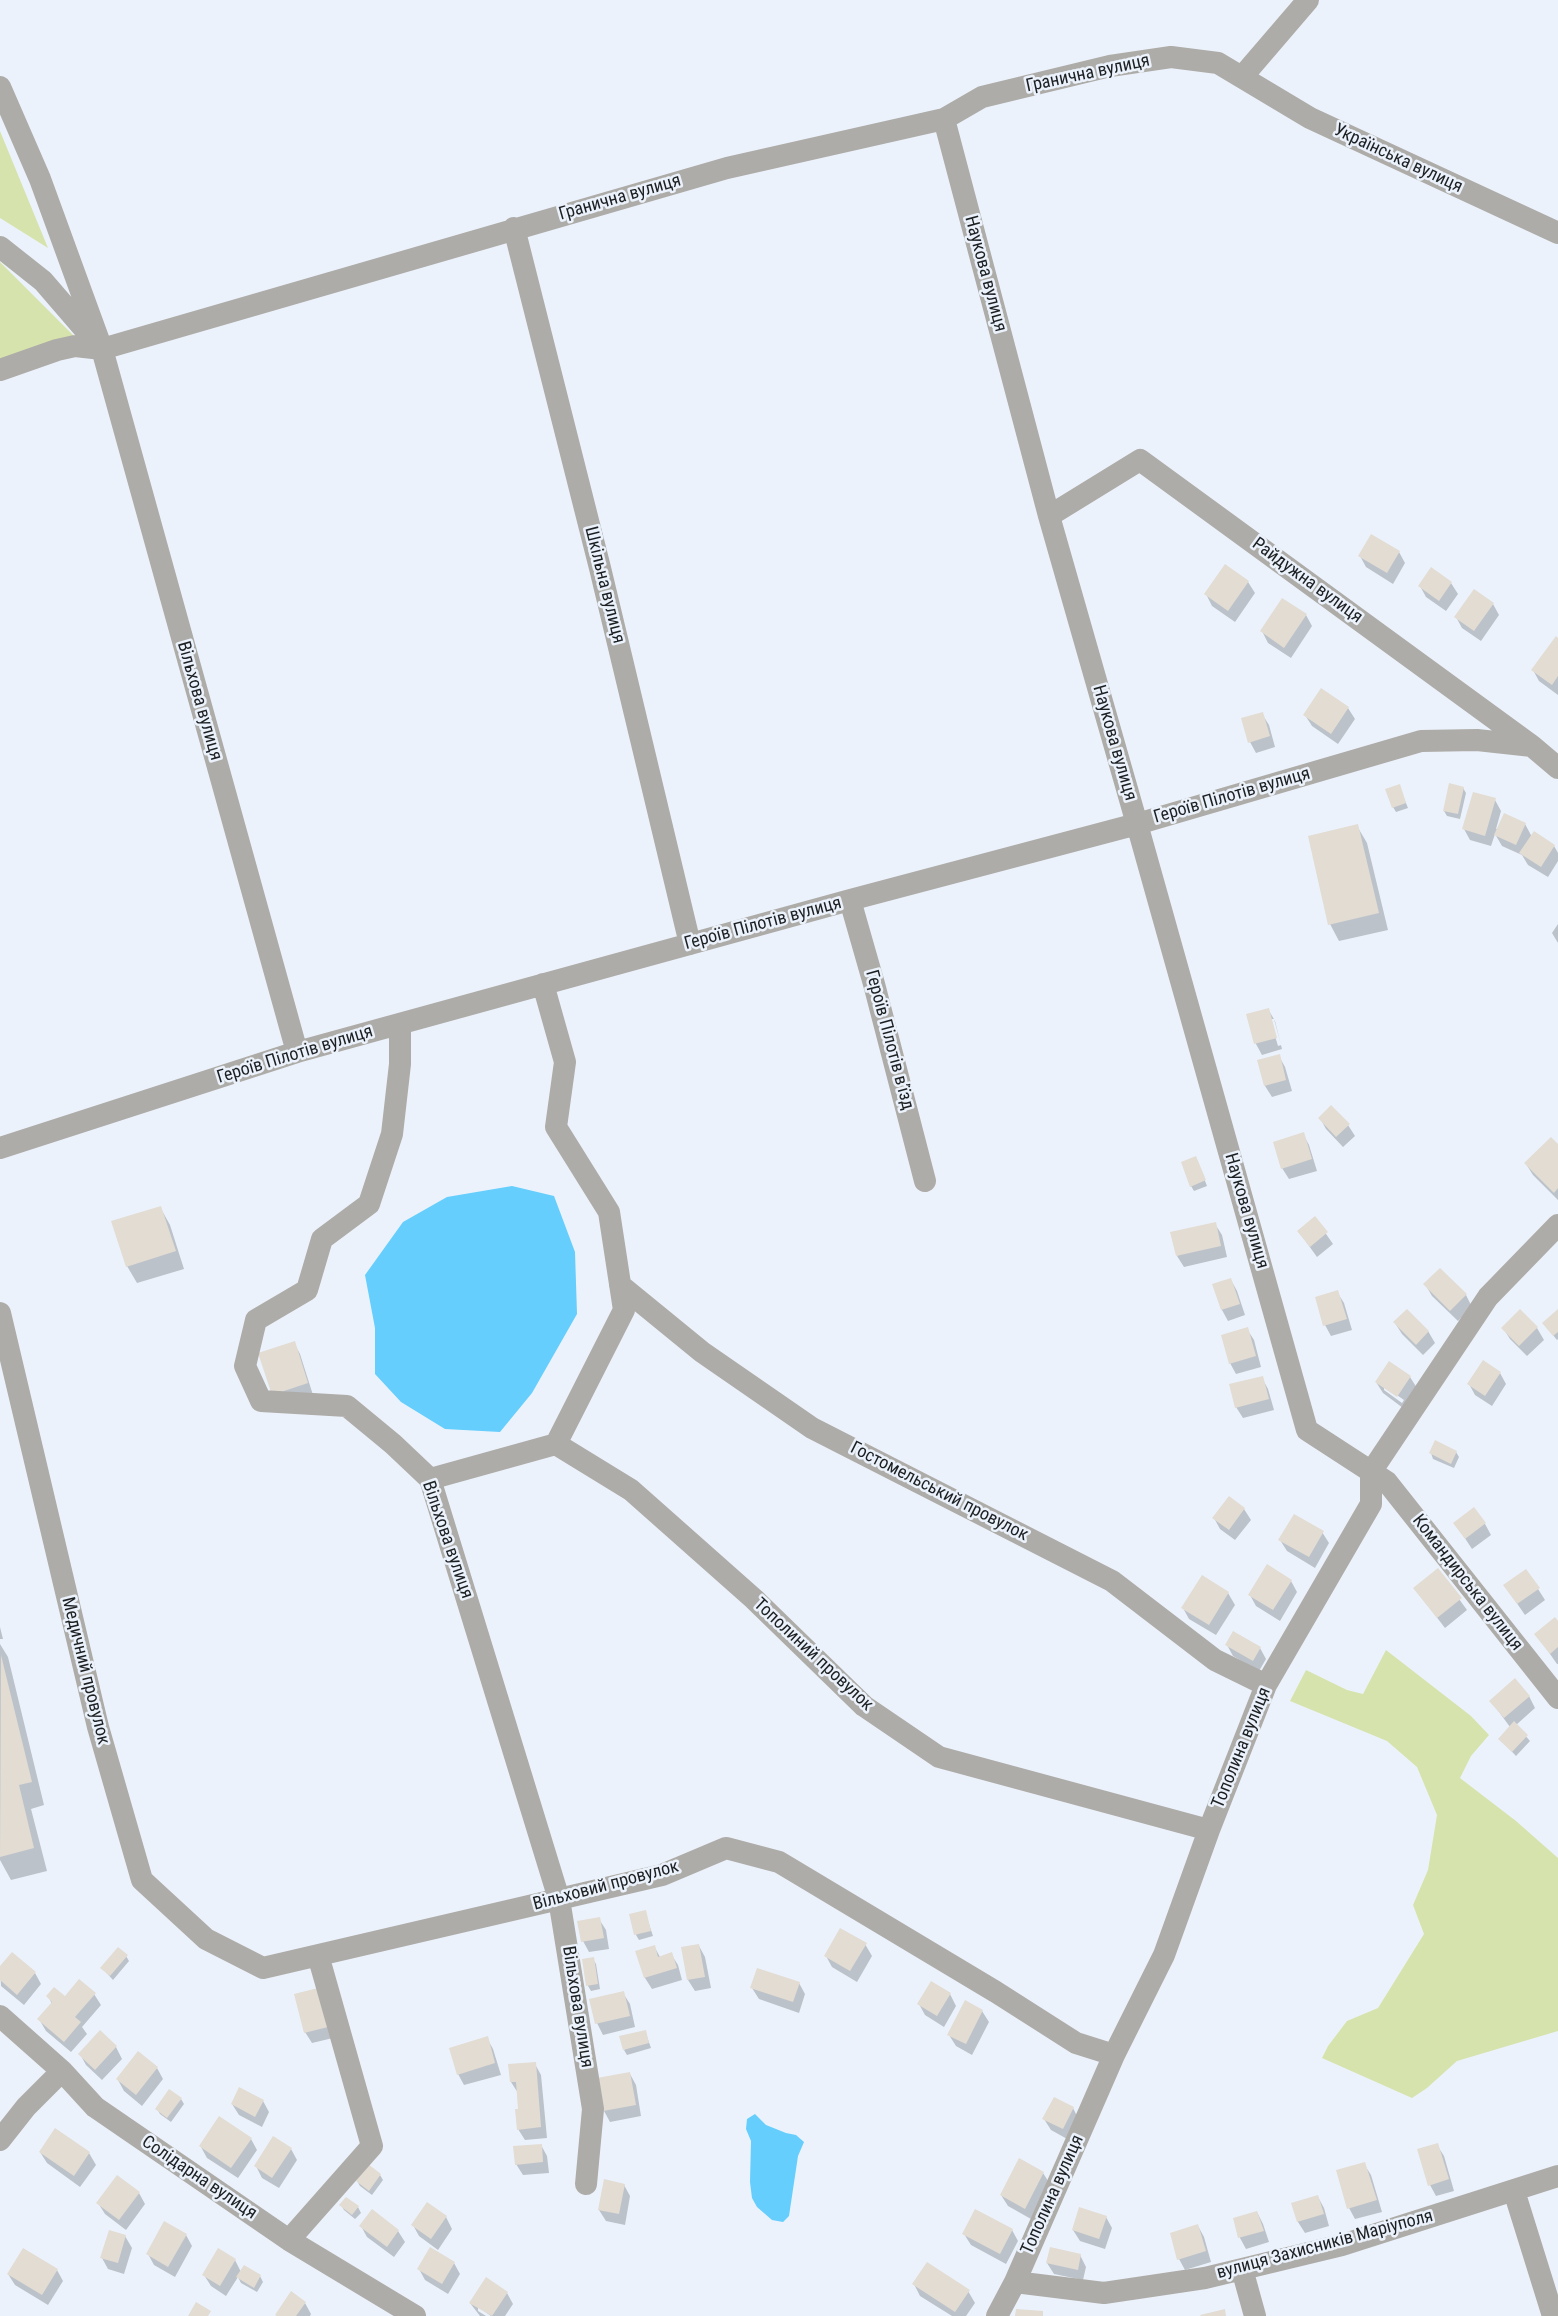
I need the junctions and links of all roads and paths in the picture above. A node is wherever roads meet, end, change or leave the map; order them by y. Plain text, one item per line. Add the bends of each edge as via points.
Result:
1 (1308, 0) edge
2 (1242, 77) junction
3 (0, 87) edge
4 (944, 119) junction
5 (514, 228) junction
6 (1558, 233) edge
7 (0, 248) edge
8 (102, 349) junction
9 (0, 370) edge
10 (1049, 516) junction
11 (1532, 746) junction
12 (1558, 768) edge
13 (1137, 824) junction
14 (850, 900) junction
15 (690, 944) junction
16 (543, 984) junction
17 (400, 1024) junction
18 (297, 1052) junction
19 (0, 1148) edge
20 (924, 1181) dead end
21 (1558, 1225) edge
22 (620, 1285) junction
23 (0, 1313) edge
24 (556, 1444) junction
25 (1371, 1472) junction
26 (430, 1479) junction
27 (1266, 1685) junction
28 (1558, 1698) edge
29 (1209, 1830) junction
30 (559, 1899) junction
31 (318, 1955) junction
32 (263, 1968) joint
33 (0, 2016) edge
34 (1114, 2055) junction
35 (62, 2070) junction
36 (0, 2140) edge
37 (1558, 2176) edge
38 (586, 2184) dead end
39 (1514, 2191) junction
40 (289, 2240) junction
41 (1242, 2269) junction
42 (1015, 2282) junction
43 (415, 2316) edge
44 (997, 2316) edge
45 (1255, 2316) edge
46 (1553, 2316) edge

1 - 2 street
2 - 4 street, Гранична вулиця via 1218,63 1171,57 1110,66 982,97
2 - 6 street, Українська вулиця via 1310,118
3 - 8 street, Вільхова вулиця via 40,179
4 - 5 street, Гранична вулиця via 727,168
4 - 10 street, Наукова вулиця
5 - 8 street, Гранична вулиця
5 - 15 street, Шкільна вулиця
7 - 8 street via 43,281
8 - 9 street, Гранична вулиця via 75,346
8 - 18 street, Вільхова вулиця
10 - 11 street, Райдужна вулиця via 1140,460
10 - 13 street, Наукова вулиця
11 - 12 street, Райдужна вулиця
11 - 13 street, Героїв Пілотів вулиця via 1477,740 1421,741
13 - 14 street, Героїв Пілотів вулиця
13 - 25 street, Наукова вулиця via 1307,1430
14 - 15 street, Героїв Пілотів вулиця
14 - 20 street, Героїв Пілотів в’їзд
15 - 16 street, Героїв Пілотів вулиця
16 - 17 street, Героїв Пілотів вулиця
16 - 22 street via 565,1062 556,1127 609,1212
17 - 18 street, Героїв Пілотів вулиця
17 - 26 street, Вільхова вулиця via 392,1134 369,1204 322,1239 307,1290 256,1320 245,1366 261,1401 347,1406
18 - 19 street, Героїв Пілотів вулиця
21 - 25 street via 1488,1298
22 - 24 street via 624,1310
22 - 27 street, Гостомельський провулок via 702,1352 812,1428 1112,1581 1215,1660
23 - 32 street, Медичний провулок via 98,1727 142,1880 206,1939
24 - 26 street
24 - 29 street, Тополиний провулок via 631,1490 754,1599 864,1706 939,1757
25 - 27 street, Тополина вулиця via 1371,1504
25 - 28 street, Командирська вулиця via 1387,1482
26 - 30 street, Вільхова вулиця
27 - 29 street, Тополина вулиця
29 - 34 street, Тополина вулиця via 1164,1954
30 - 31 street, Вільховий провулок
30 - 34 street, Вільховий провулок via 662,1875 726,1848 779,1862 1076,2043
30 - 38 street, Вільхова вулиця via 593,2109
31 - 32 street, Вільховий провулок
31 - 40 street via 372,2146
33 - 35 street, Солідарна вулиця
34 - 42 street, Тополина вулиця
35 - 36 street
35 - 40 street, Солідарна вулиця via 95,2107
37 - 39 street, вулиця Захисників Маріуполя
39 - 41 street, вулиця Захисників Маріуполя via 1342,2245
39 - 46 street
40 - 43 street, Солідарна вулиця
41 - 42 street, вулиця Захисників Маріуполя via 1104,2292
41 - 45 street
42 - 44 street, Тополина вулиця

